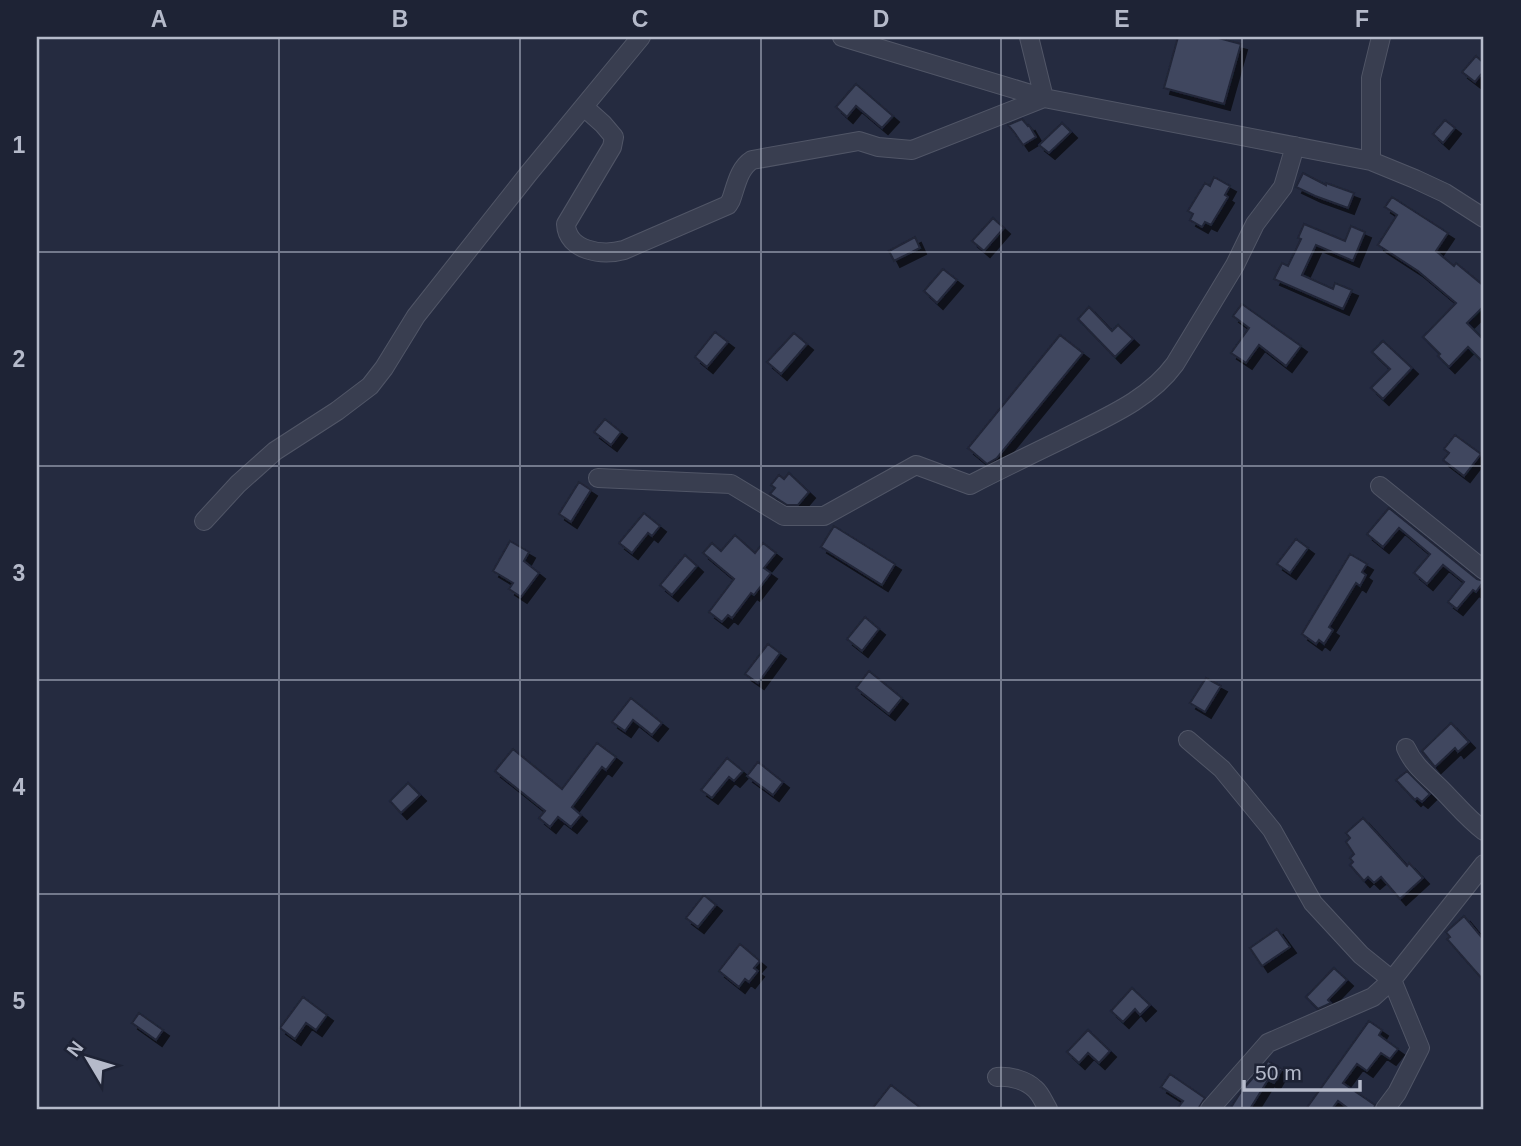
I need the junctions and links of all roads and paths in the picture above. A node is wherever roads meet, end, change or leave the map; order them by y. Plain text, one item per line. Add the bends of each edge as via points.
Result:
1 (641, 37) edge
2 (842, 37) edge
3 (1029, 37) edge
4 (1381, 37) edge
5 (1044, 98) junction
6 (584, 107) junction
7 (1295, 146) junction
8 (1371, 161) junction
9 (1484, 218) edge
10 (598, 478) dead end
11 (1380, 486) dead end
12 (204, 521) dead end
13 (1484, 570) edge
14 (1188, 740) dead end
15 (1405, 748) dead end
16 (1484, 831) edge
17 (1484, 864) edge
18 (1392, 980) junction
19 (997, 1077) dead end
20 (1048, 1109) edge
21 (1210, 1109) edge
22 (1385, 1109) edge

1 - 6 street
2 - 5 street
3 - 5 street
4 - 8 street via 1371,78
5 - 6 street via 912,150 859,141 752,160 742,169 728,205 624,250 599,254 570,239 565,224 614,137
5 - 7 street
6 - 12 street via 416,316 369,386 275,452
7 - 8 street
7 - 10 street via 1283,187 1255,224 1235,265 1165,377 1142,398 970,485 916,465 824,516 784,516 731,484
8 - 9 street via 1445,193
11 - 13 street
14 - 18 street via 1222,769 1272,830 1313,903 1361,956
15 - 16 street via 1412,761
17 - 18 street
18 - 21 street via 1373,997 1268,1043
18 - 22 street via 1420,1048
19 - 20 street via 1007,1076 1036,1090

